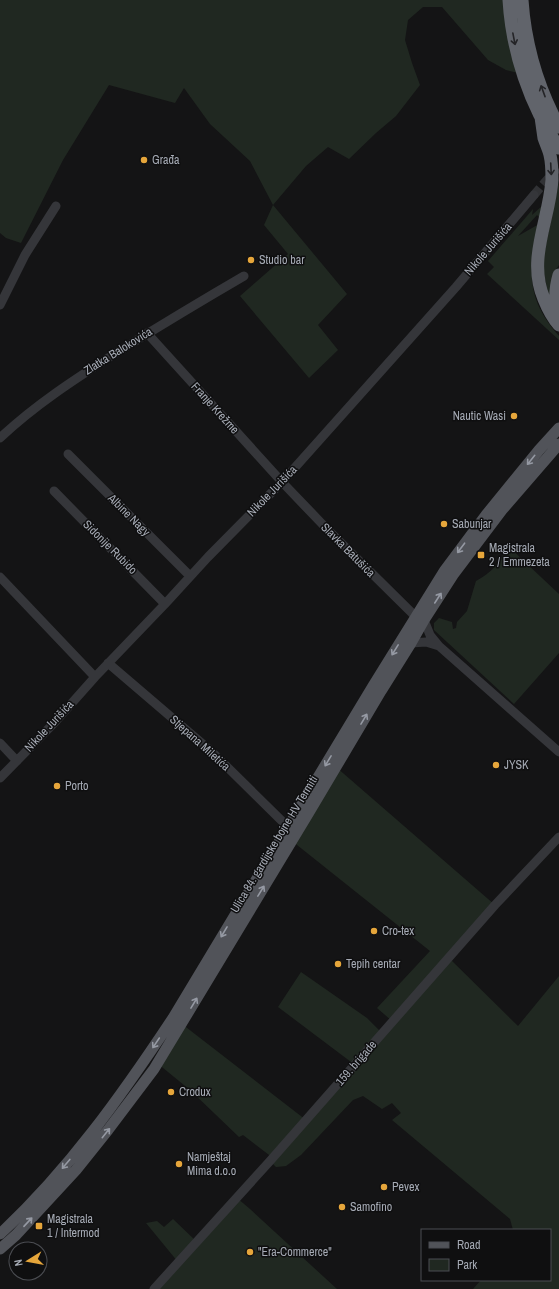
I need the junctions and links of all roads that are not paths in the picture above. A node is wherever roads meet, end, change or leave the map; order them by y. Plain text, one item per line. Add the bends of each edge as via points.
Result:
1 (509, 0) edge
2 (522, 0) edge
3 (541, 117) junction
4 (559, 126) edge
5 (559, 148) edge
6 (534, 195) tunnel mouth
7 (56, 206) dead end
8 (559, 275) edge
9 (244, 276) dead end
10 (0, 305) edge
11 (559, 314) edge
12 (559, 326) edge
13 (147, 333) junction
14 (559, 428) edge
15 (0, 438) edge
16 (557, 447) edge
17 (68, 454) dead end
18 (282, 482) junction
19 (54, 491) dead end
20 (0, 576) edge
21 (190, 576) junction
22 (165, 604) junction
23 (420, 618) junction
24 (411, 643) junction
25 (439, 646) junction
26 (108, 663) junction
27 (95, 677) junction
28 (0, 743) edge
29 (559, 752) edge
30 (16, 761) junction
31 (0, 778) edge
32 (288, 827) junction
33 (559, 837) edge
34 (0, 1234) edge
35 (0, 1249) edge
36 (154, 1289) edge

1 -> 3 highway via 520,63
4 -> 2 highway via 546,100 532,60
3 - 5 highway
3 -> 12 highway via 544,138 551,156 552,178 537,261 538,282 550,314
6 - 18 street, Nikole Jurišića
7 - 10 street via 25,255
8 - 11 highway via 555,292
9 - 13 street, Zlatka Balokovića
13 - 15 street, Zlatka Balokovića via 70,382 18,421
13 - 18 street, Franje Krežme
14 -> 23 main road, Ulica 84. gardijske bojne HV Termiti via 486,515 445,570
23 -> 16 main road, Ulica 84. gardijske bojne HV Termiti via 502,510
17 - 21 street, Albine Nagy
18 - 21 street, Nikole Jurišića
18 - 23 street, Slavka Batušića
19 - 22 street, Sidonije Rubido
20 - 27 street
21 - 22 street, Nikole Jurišića
22 - 26 street, Nikole Jurišića
23 - 24 main road, Ulica 84. gardijske bojne HV Termiti
23 - 25 street
23 -> 32 main road, Ulica 84. gardijske bojne HV Termiti
24 - 25 street via 426,642
35 -> 24 main road, Ulica 84. gardijske bojne HV Termiti via 76,1170 154,1068
25 - 29 street
26 - 27 street, Nikole Jurišića
26 - 32 street, Stjepana Miletića via 212,752
27 - 30 street, Nikole Jurišića
28 - 30 street
30 - 31 street, Nikole Jurišića
32 -> 34 main road, Ulica 84. gardijske bojne HV Termiti via 173,1018 138,1071 100,1124 41,1194
33 - 36 street, 159. brigade via 495,905 270,1162

